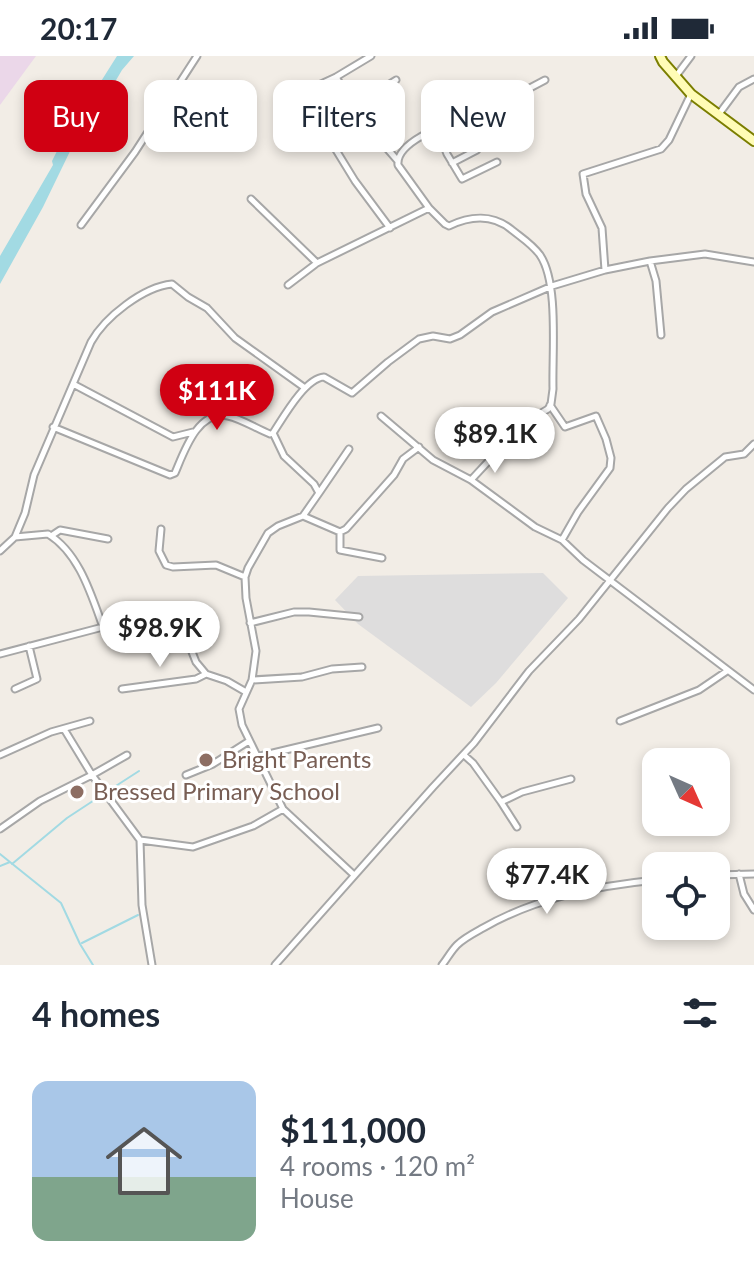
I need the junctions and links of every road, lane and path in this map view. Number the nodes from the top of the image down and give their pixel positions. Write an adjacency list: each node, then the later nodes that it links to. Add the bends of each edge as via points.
1 (197, 56): 23 (street)
2 (371, 56): 5 (street)
3 (660, 56): 6 (street)
4 (691, 56): 6 (street)
5 (336, 77): 8 (street); 24 (street, via 297,95)
6 (675, 77): 11 (street)
7 (754, 79): 12 (street, via 739,87)
8 (338, 80)
9 (545, 80): 10 (street)
10 (534, 85)
11 (691, 94): 12 (street); 28 (street, via 661,149 583,174 602,228)
12 (719, 114): 14 (street)
13 (421, 136): 18 (street)
14 (754, 141)
15 (390, 152): 18 (street)
16 (447, 152): 20 (street)
17 (473, 152): 20 (street)
18 (397, 160): 22 (street)
19 (497, 162): 20 (street, via 462,179)
20 (452, 163)
21 (251, 199): 27 (street)
22 (429, 208): 24 (street); 30 (street, via 449,226 476,217 507,225 542,258)
23 (81, 225)
24 (390, 228): 27 (street)
25 (650, 261): 26 (street, via 705,254); 28 (street); 31 (street)
26 (754, 262)
27 (317, 263): 29 (street)
28 (605, 270): 30 (street)
29 (288, 285)
30 (552, 286): 33 (street, via 492,312 450,339 419,339 352,393 318,376); 34 (street)
31 (661, 335)
32 (73, 384): 33 (street, via 107,320 169,284 207,308 235,338); 36 (street); 37 (street, via 173,437)
33 (305, 388): 38 (street)
34 (550, 405): 42 (street); 50 (street, via 563,426 596,416 611,458 610,468)
35 (381, 416): 40 (street)
36 (53, 427): 37 (street, via 170,475); 48 (street)
37 (194, 432): 38 (street, via 225,416)
38 (273, 433): 43 (street, via 284,456)
39 (754, 444): 54 (street, via 744,454 725,457 686,489)
40 (419, 447): 42 (street); 46 (street)
41 (349, 449): 43 (street)
42 (471, 480): 50 (street, via 535,527)
43 (319, 493): 44 (street)
44 (303, 516): 46 (street); 53 (street, via 268,533)
45 (161, 529): 53 (street, via 159,551 166,565 216,565)
46 (340, 532): 52 (street, via 340,550)
47 (51, 536): 48 (street); 49 (street, via 60,530); 57 (street, via 74,559)
48 (15, 537): 51 (street)
49 (108, 539)
50 (562, 540): 54 (street)
51 (0, 551)
52 (382, 558)
53 (245, 577): 56 (street)
54 (611, 581): 61 (street); 75 (street, via 529,671)
55 (359, 617): 56 (street, via 294,612)
56 (250, 623): 63 (street, via 256,651)
57 (103, 627): 58 (street); 62 (street, via 176,618)
58 (29, 646): 59 (street); 64 (street, via 37,679)
59 (0, 654)
60 (362, 667): 63 (street)
61 (727, 671): 66 (street); 69 (street, via 699,690)
62 (206, 674): 65 (street); 67 (street)
63 (252, 680): 67 (street)
64 (15, 689)
65 (122, 689)
66 (754, 690)
67 (246, 692): 72 (street, via 239,709)
68 (90, 721): 71 (street)
69 (620, 721)
70 (378, 728): 76 (street)
71 (64, 729): 73 (street); 77 (street)
72 (249, 741): 76 (street); 78 (street)
73 (0, 755)
74 (127, 755): 77 (street)
75 (464, 755): 80 (street); 88 (street)
76 (256, 757): 81 (street)
77 (92, 775): 83 (street); 84 (street)
78 (186, 775)
79 (571, 779): 80 (street)
80 (501, 802): 82 (street)
81 (283, 809): 84 (street, via 193,847); 88 (street)
82 (517, 827)
83 (0, 829)
84 (140, 840): 91 (street, via 142,905)
85 (730, 874): 86 (street)
86 (739, 874): 87 (street); 90 (street)
87 (754, 874)
88 (354, 875): 92 (street)
89 (642, 882): 93 (street, via 529,906 468,937)
90 (754, 910)
91 (152, 965)
92 (275, 965)
93 (442, 965)

